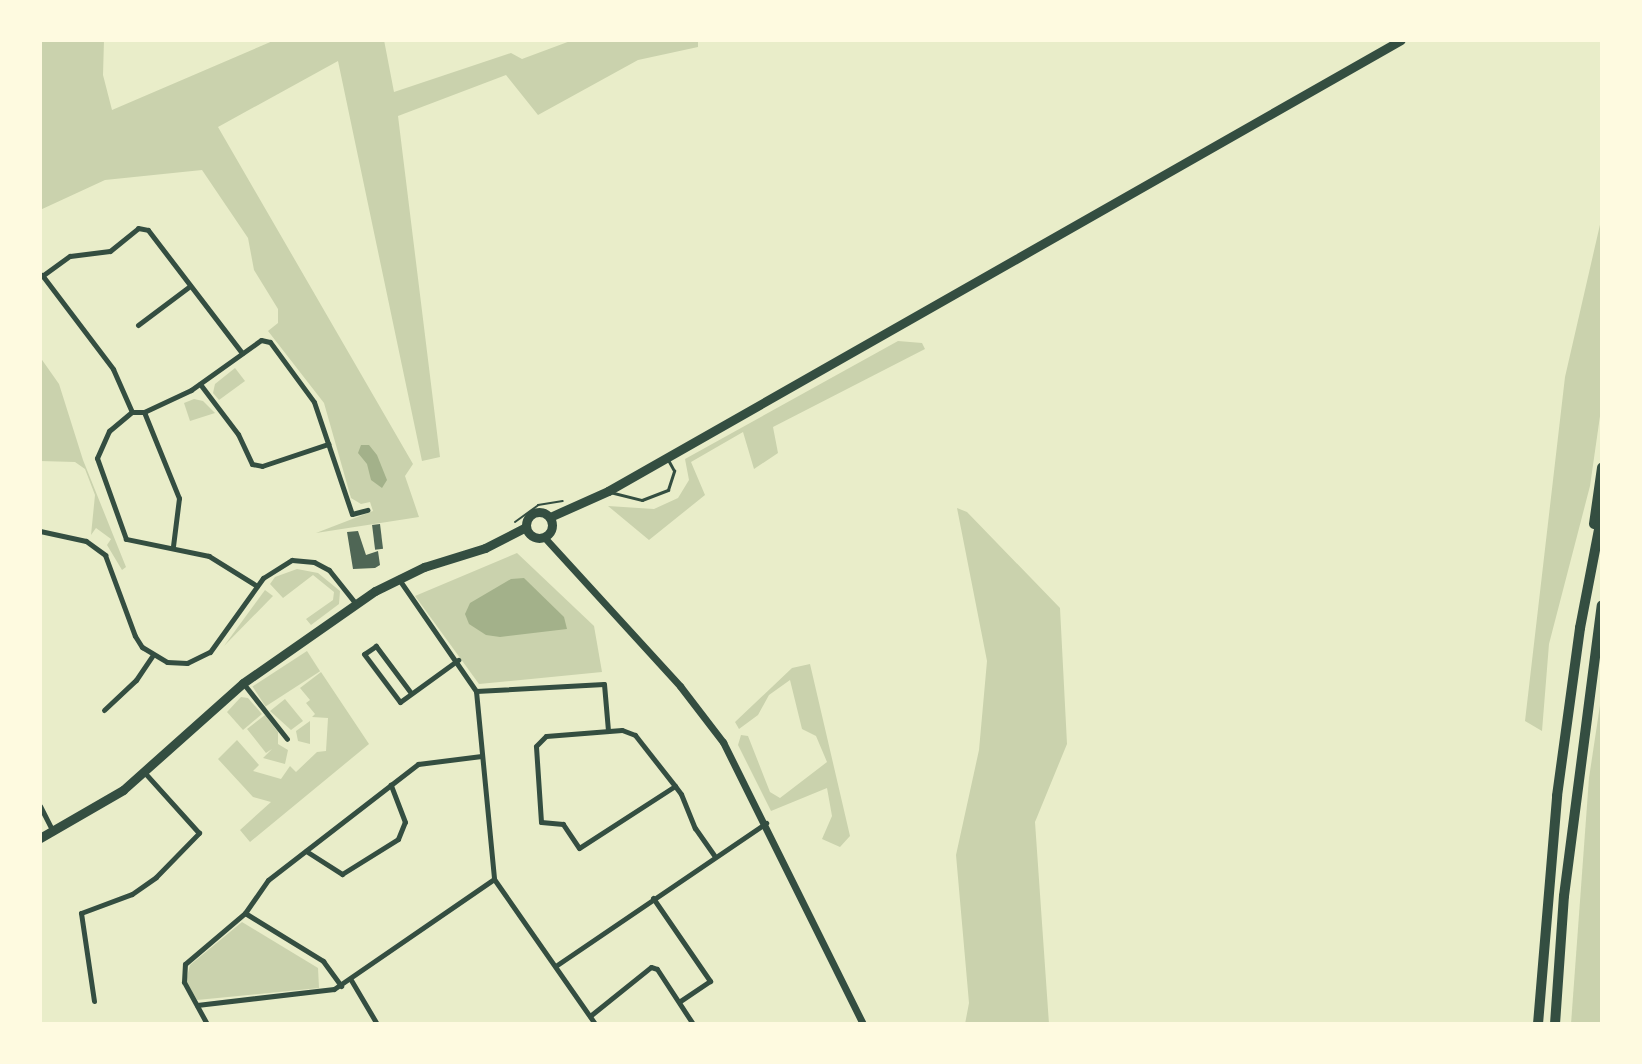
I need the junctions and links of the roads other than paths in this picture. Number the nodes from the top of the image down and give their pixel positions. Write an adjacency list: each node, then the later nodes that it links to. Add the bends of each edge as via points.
1 (1401, 40): 10 (main road)
2 (41, 275): 3 (street, via 70,256 110,251 138,228 148,230); 7 (street, via 113,369)
3 (190, 286): 4 (street); 5 (street)
4 (138, 326)
5 (242, 354): 6 (street); 9 (street, via 265,341 314,402)
6 (200, 384): 8 (street); 9 (street, via 238,434 252,464 262,466)
7 (132, 412): 8 (street); 19 (street, via 109,431 97,458 126,539)
8 (144, 412): 19 (street, via 179,498)
9 (328, 444): 13 (street, via 352,514)
10 (666, 457): 12 (main road); 12 (lane, via 674,471 668,490 642,500)
11 (1602, 468): 24 (highway)
12 (608, 491): 15 (main road)
13 (367, 510)
14 (1602, 514): 24 (highway)
15 (550, 517): 16 (main road, via 534,513); 18 (main road, via 552,528)
16 (526, 527): 18 (main road, via 532,536); 20 (main road, via 485,548)
17 (40, 531): 25 (street, via 86,541 105,555 135,636)
18 (544, 537): 38 (street, via 680,686 723,742)
19 (173, 546): 21 (street, via 209,556)
20 (398, 578): 22 (main road); 26 (street)
21 (257, 586): 22 (street, via 280,564 314,562 336,576); 25 (street, via 210,652 178,664)
22 (356, 604): 27 (main road)
23 (1601, 610): 59 (highway, via 1564,896)
24 (1580, 628): 58 (highway, via 1557,796)
25 (153, 655): 30 (street, via 136,680)
26 (458, 660): 28 (street); 29 (street)
27 (243, 683): 32 (street); 34 (main road)
28 (476, 691): 31 (street, via 604,684); 33 (street)
29 (411, 693): 29 (street, via 400,702 364,654 376,646)
30 (104, 710)
31 (608, 730): 36 (street, via 635,735); 36 (street, via 538,740 541,822 563,824 579,848 584,848)
32 (287, 739)
33 (481, 755): 35 (street, via 418,764); 43 (street)
34 (144, 772): 39 (main road, via 110,799); 49 (street, via 199,833 140,888 82,913)
35 (391, 785): 41 (street); 41 (street, via 405,822 398,839 342,874)
36 (675, 786): 42 (street, via 695,828)
37 (40, 806): 39 (street)
38 (766, 823): 42 (street); 57 (street)
39 (53, 832): 40 (main road)
40 (40, 838)
41 (306, 851): 45 (street, via 268,880)
42 (715, 855): 44 (street)
43 (494, 879): 46 (street); 47 (street)
44 (653, 898): 46 (street); 50 (street, via 710,981)
45 (245, 913): 48 (street, via 323,961); 51 (street, via 185,964 182,976)
46 (557, 965): 52 (street)
47 (351, 980): 48 (street); 54 (street)
48 (341, 986): 51 (street, via 324,992)
49 (94, 1001)
50 (679, 1002): 52 (street, via 651,967); 56 (street)
51 (197, 1005): 53 (street)
52 (590, 1016): 55 (street)
53 (207, 1024)
54 (377, 1024)
55 (595, 1024)
56 (693, 1024)
57 (863, 1024)
58 (1538, 1024)
59 (1555, 1024)

